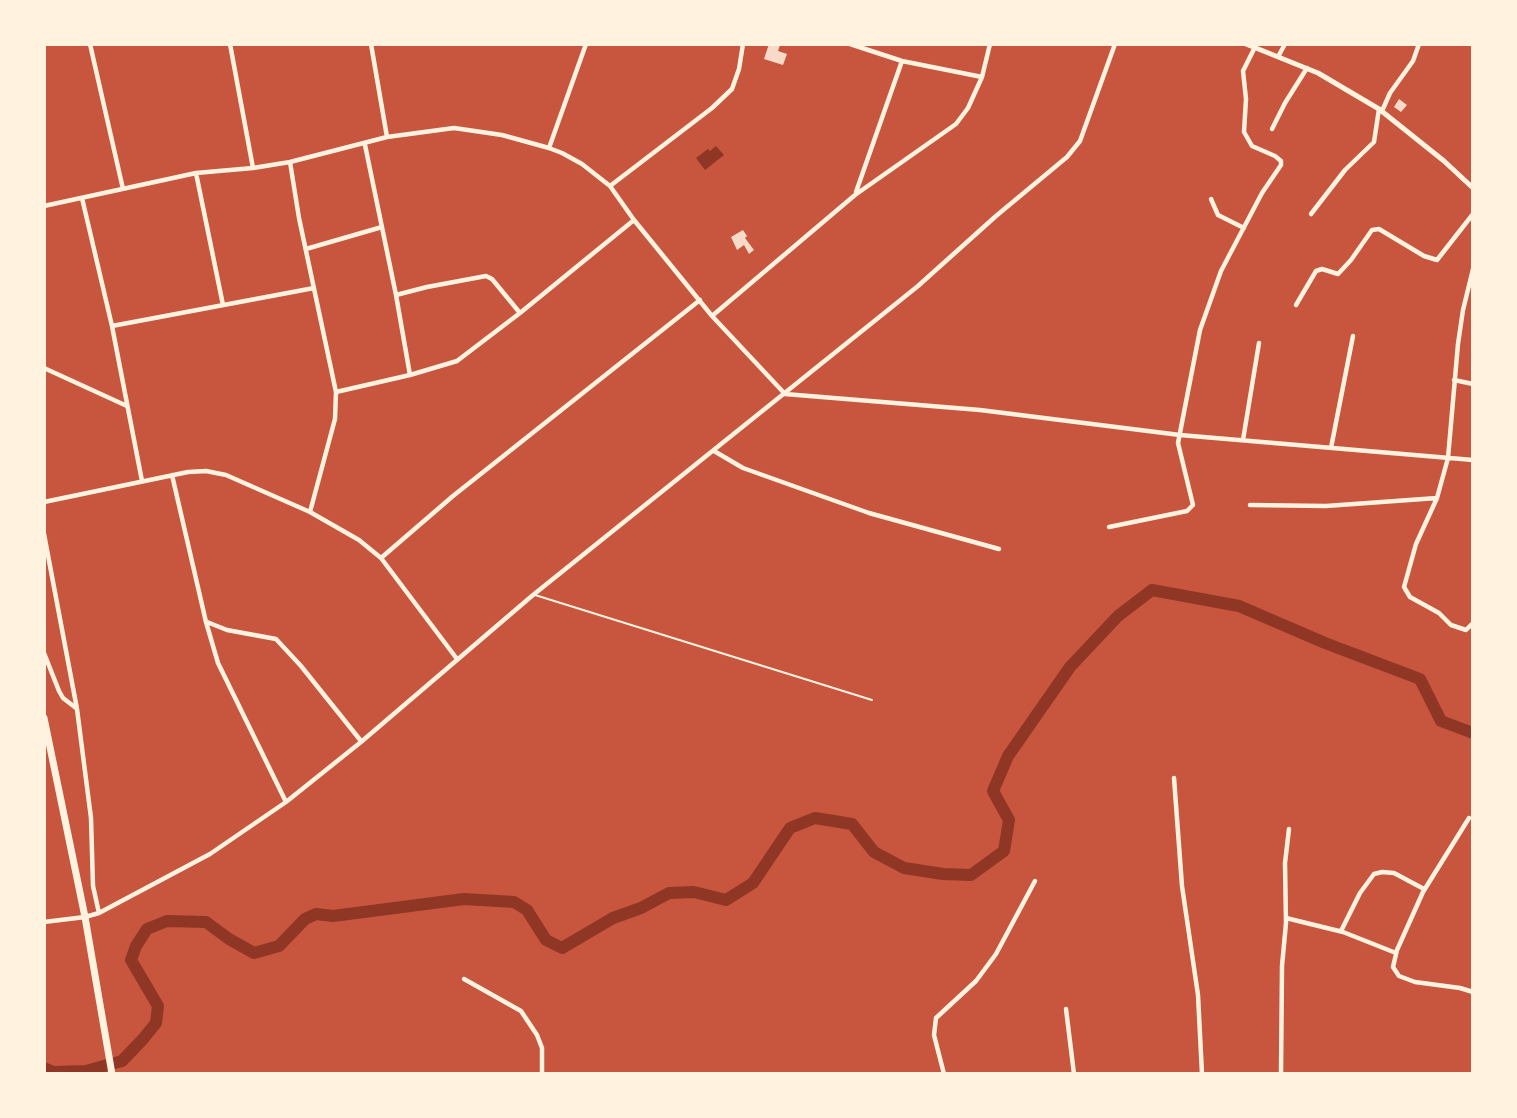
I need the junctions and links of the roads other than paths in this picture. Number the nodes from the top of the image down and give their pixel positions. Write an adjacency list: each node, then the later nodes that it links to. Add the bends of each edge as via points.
1 (90, 44): 27 (street)
2 (230, 44): 23 (street)
3 (370, 44): 19 (street)
4 (586, 44): 21 (street)
5 (743, 44): 25 (street, via 732,89)
6 (850, 44): 14 (street)
7 (990, 44): 16 (street)
8 (1115, 44): 54 (street, via 1080,141 1067,157)
9 (1246, 44): 12 (street)
10 (1285, 44): 13 (street)
11 (1419, 44): 17 (street)
12 (1255, 47): 13 (street); 36 (street, via 1243,71 1244,132 1252,146 1275,156 1281,165)
13 (1279, 55): 15 (street)
14 (902, 61): 16 (street); 28 (street)
15 (1307, 68): 17 (street); 18 (street)
16 (982, 77): 28 (street, via 956,124)
17 (1380, 110): 26 (street); 32 (street, via 1374,142)
18 (1272, 129)
19 (387, 137): 20 (street); 21 (street, via 461,129)
20 (365, 145): 22 (street); 35 (street)
21 (549, 148): 25 (street, via 582,164)
22 (290, 162): 23 (street); 37 (street)
23 (253, 168): 24 (street)
24 (196, 173): 27 (street); 42 (street)
25 (610, 186): 34 (street)
26 (1473, 188)
27 (123, 189): 29 (street)
28 (855, 195): 45 (street)
29 (82, 198): 31 (street); 46 (street)
30 (1211, 199): 36 (street, via 1219,215)
31 (44, 206)
32 (1311, 214)
33 (1473, 214): 43 (street, via 1437,260 1379,229 1372,230 1338,274 1316,271)
34 (634, 220): 41 (street); 44 (street)
35 (382, 228): 37 (street); 40 (street)
36 (1244, 228): 56 (street, via 1203,321)
37 (306, 249): 39 (street)
38 (1473, 269): 51 (street)
39 (314, 288): 42 (street); 53 (street)
40 (396, 295): 44 (street, via 486,276); 50 (street)
41 (700, 300): 45 (street); 71 (street)
42 (223, 305): 46 (street)
43 (1296, 305)
44 (520, 313): 50 (street, via 457,361)
45 (712, 316): 54 (street)
46 (112, 326): 55 (street)
47 (1353, 335): 58 (street)
48 (1259, 343): 57 (street)
49 (44, 368): 55 (street)
50 (410, 375): 53 (street)
51 (1454, 380): 52 (street); 60 (street)
52 (1473, 384)
53 (336, 392): 67 (street, via 335,419)
54 (785, 394): 56 (street, via 980,410); 59 (street)
55 (128, 406): 63 (street)
56 (1180, 435): 57 (street); 68 (street, via 1178,449 1191,508)
57 (1243, 440): 58 (street)
58 (1331, 448): 60 (street)
59 (714, 451): 70 (street, via 743,468 869,513); 73 (street)
60 (1448, 458): 61 (street); 64 (street)
61 (1473, 460)
62 (172, 475): 63 (street); 67 (street, via 206,471 226,475); 74 (street)
63 (142, 481): 65 (street)
64 (1437, 498): 66 (street, via 1326,506); 75 (street, via 1416,544 1404,591 1459,628)
65 (44, 502)
66 (1250, 505)
67 (310, 512): 71 (street)
68 (1110, 527)
69 (44, 534): 72 (street)
70 (999, 549)
71 (381, 558): 77 (street)
72 (46, 560): 79 (street)
73 (533, 595): 77 (street); 78 (lane)
74 (206, 622): 81 (street, via 283,645); 83 (street, via 228,688)
75 (1473, 623)
76 (44, 653): 79 (street, via 63,698)
77 (457, 659): 81 (street)
78 (872, 700)
79 (77, 709): 88 (street)
80 (44, 718): 89 (highway)
81 (361, 742): 83 (street)
82 (1174, 778): 101 (street)
83 (286, 802): 88 (street, via 210,853)
84 (1469, 818): 87 (street)
85 (1289, 829): 90 (street)
86 (1034, 881): 99 (street, via 996,954 976,981 936,1018 934,1035)
87 (1424, 889): 92 (street, via 1394,873 1374,874); 93 (street)
88 (99, 913): 89 (street)
89 (85, 917): 91 (street); 97 (highway)
90 (1286, 918): 92 (street); 102 (street)
91 (44, 922)
92 (1341, 931): 93 (street)
93 (1396, 953): 95 (street, via 1393,967 1406,980)
94 (464, 979): 98 (street, via 521,1011 542,1048)
95 (1473, 992)
96 (1066, 1009): 100 (street)
97 (112, 1074)
98 (542, 1074)
99 (944, 1074)
100 (1074, 1074)
101 (1202, 1074)
102 (1281, 1074)

